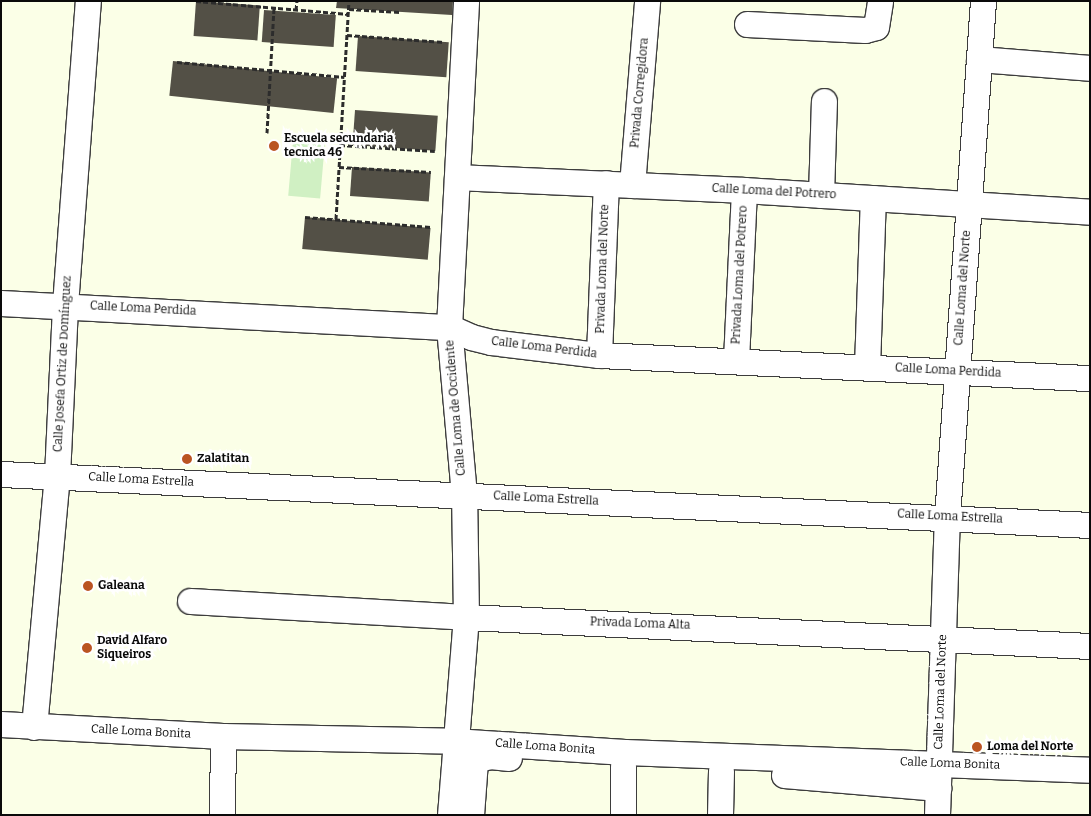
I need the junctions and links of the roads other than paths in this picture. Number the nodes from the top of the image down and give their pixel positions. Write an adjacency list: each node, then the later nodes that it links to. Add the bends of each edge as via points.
1 (88, 1): 19 (street, Calle Josefa Ortiz de Domínguez)
2 (466, 1): 10 (street, Calle Loma de Occidente)
3 (647, 1): 12 (street, Privada Corregidora)
4 (880, 1): 6 (street, via 876,26 865,30)
5 (983, 1): 7 (street, Calle Loma del Norte)
6 (747, 24)
7 (979, 59): 8 (street); 16 (street, Calle Loma del Norte)
8 (1090, 68)
9 (824, 101): 14 (street)
10 (457, 177): 11 (street, Calle Loma del Potrero); 20 (street, Calle Loma de Occidente)
11 (606, 183): 12 (street, Calle Loma del Potrero); 21 (street, Privada Loma del Norte)
12 (632, 185): 13 (street, Calle Loma del Potrero)
13 (744, 190): 14 (street, Calle Loma del Potrero); 22 (street, Privada Loma del Potrero)
14 (821, 195): 15 (street, Calle Loma del Potrero)
15 (873, 198): 16 (street, Calle Loma del Potrero); 23 (street)
16 (969, 203): 17 (street, Calle Loma del Potrero); 24 (street, Calle Loma del Norte)
17 (1090, 212)
18 (1, 303): 19 (street, Calle Loma Perdida)
19 (65, 305): 20 (street, Calle Loma Perdida); 27 (street, Calle Josefa Ortiz de Domínguez)
20 (449, 327): 21 (street, Calle Loma Perdida, via 491,342); 28 (street, Calle Loma de Occidente)
21 (600, 355): 22 (street, Calle Loma Perdida)
22 (736, 360): 23 (street, Calle Loma Perdida)
23 (868, 367): 24 (street, Calle Loma Perdida)
24 (957, 372): 25 (street, Calle Loma Perdida); 29 (street, Calle Loma del Norte)
25 (1090, 378)
26 (1, 474): 27 (street, Calle Loma Estrella)
27 (57, 476): 28 (street, Calle Loma Estrella); 36 (street, Calle Josefa Ortiz de Domínguez)
28 (464, 495): 29 (street, Calle Loma Estrella); 32 (street, Calle Loma de Occidente)
29 (947, 517): 30 (street, Calle Loma Estrella); 33 (street, Calle Loma del Norte)
30 (1090, 525)
31 (190, 601): 32 (street, Privada Loma Alta)
32 (466, 617): 33 (street, Privada Loma Alta); 38 (street, Calle Loma de Occidente)
33 (942, 637): 34 (street, Privada Loma Alta); 42 (street, Calle Loma del Norte)
34 (1090, 646)
35 (1, 724): 36 (street, Calle Loma Bonita)
36 (34, 726): 37 (street, Calle Loma Bonita)
37 (223, 736): 38 (street, Calle Loma Bonita); 43 (street)
38 (454, 741): 42 (street, Calle Loma Bonita); 44 (street, Calle Loma de Occidente)
39 (623, 766): 41 (street); 45 (street, via 479,757 475,760); 46 (street)
40 (1090, 770): 42 (street, Calle Loma Bonita)
41 (721, 771): 42 (street); 47 (street)
42 (938, 776): 48 (street, Calle Loma del Norte)
43 (222, 815)
44 (450, 815)
45 (471, 815)
46 (623, 815)
47 (720, 815)
48 (937, 815)

